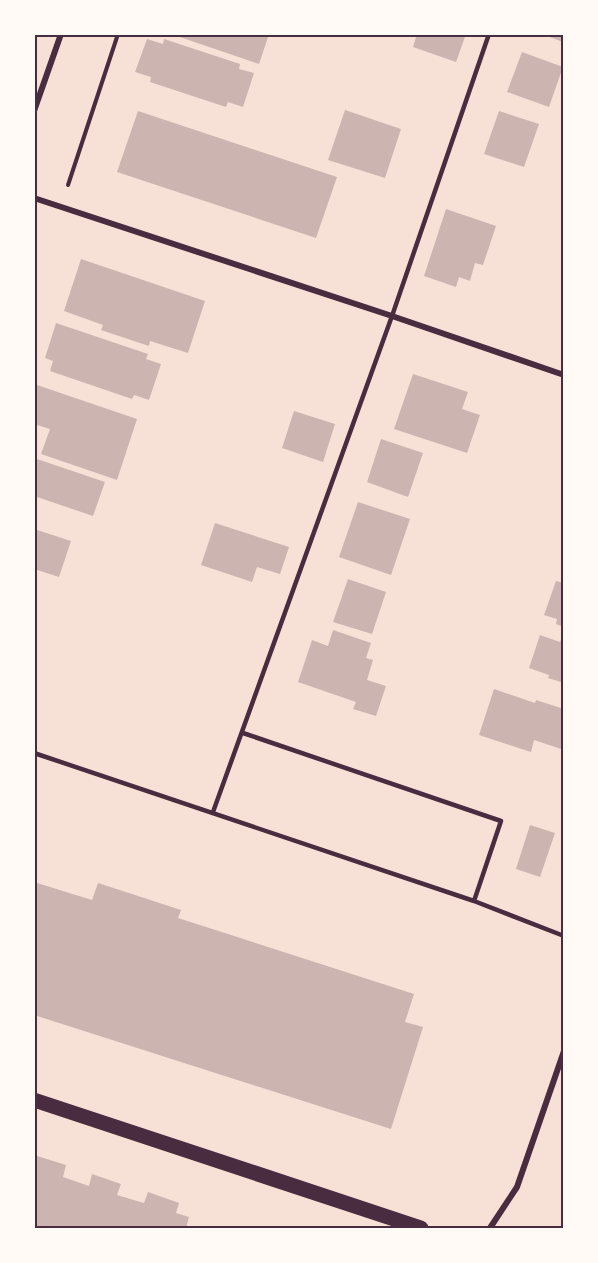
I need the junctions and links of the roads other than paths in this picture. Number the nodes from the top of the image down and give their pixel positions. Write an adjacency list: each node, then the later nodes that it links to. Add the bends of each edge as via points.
1 (61, 34): 3 (street)
2 (489, 34): 5 (lane)
3 (34, 111)
4 (34, 198): 5 (street)
5 (392, 316): 6 (street); 7 (lane)
6 (564, 375)
7 (243, 733): 9 (lane); 10 (lane, via 501,821)
8 (34, 753): 9 (lane)
9 (213, 812): 10 (lane)
10 (474, 901): 11 (lane)
11 (564, 936)
12 (564, 1051): 15 (street, via 517,1187)
13 (34, 1100): 14 (main road)
14 (421, 1228)
15 (490, 1228)

